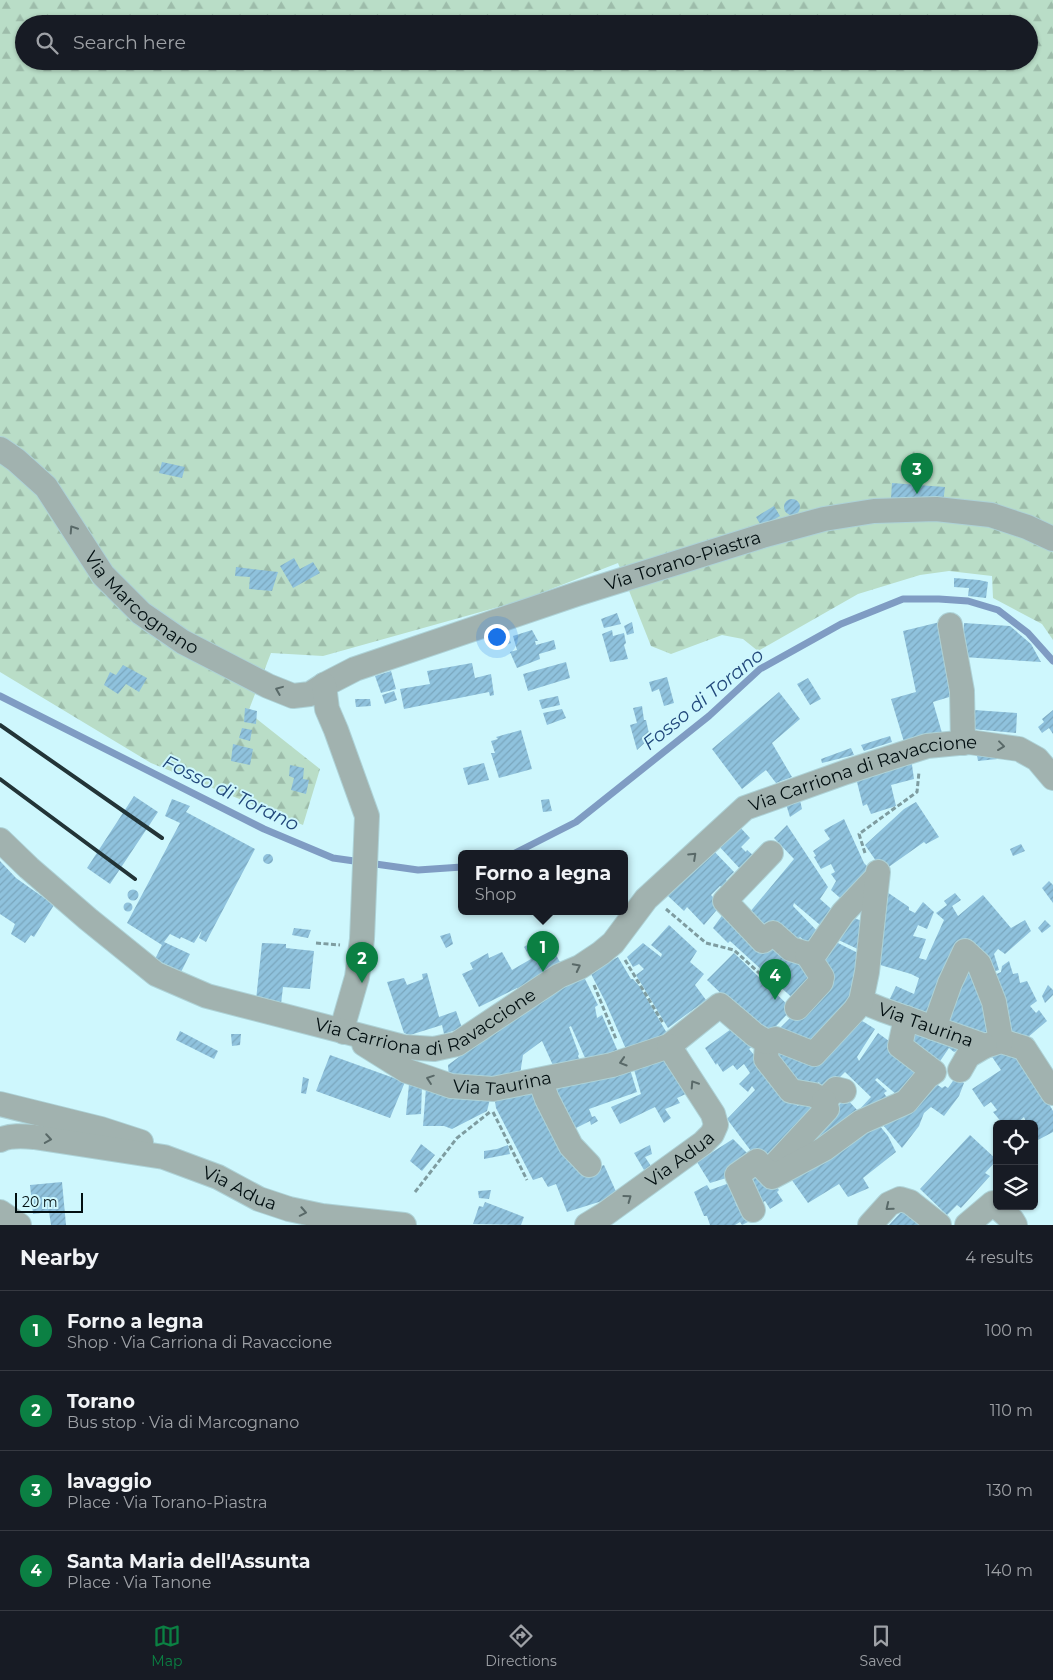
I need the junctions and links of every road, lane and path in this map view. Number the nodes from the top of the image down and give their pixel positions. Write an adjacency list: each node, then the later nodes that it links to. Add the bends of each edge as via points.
1 (0, 449): 4 (street, Via Marcognano, one-way to 1, via 310,694 293,696 183,642 141,613 103,575 46,487)
2 (1053, 539): 4 (street, Via Torano-Piastra, via 991,515 936,509 874,511 824,519 576,594 356,669)
3 (950, 625): 5 (street, via 962,691)
4 (324, 685): 19 (street, via 328,710 367,816 358,977)
5 (962, 743): 6 (street, Via Carriona di Ravaccione, via 927,746); 7 (street, Via Carriona di Ravaccione, one-way to 7, via 1020,749 1037,759)
6 (913, 751): 10 (path, via 919,774 917,792 859,834 863,850); 14 (street, Via Carriona di Ravaccione, one-way to 6, via 613,943 646,899 745,808)
7 (1053, 778)
8 (0, 840): 19 (street, Via Carriona di Ravaccione, via 80,913 156,974 207,996)
9 (771, 853): 12 (street, via 725,901 762,941 773,933 791,949)
10 (878, 875): 12 (street, via 843,913 816,952); 15 (street, Via Taurina)
11 (664, 908): 16 (path, via 706,944 734,950)
12 (807, 954): 16 (street, via 822,977)
13 (623, 956): 22 (path, via 669,1033)
14 (584, 969): 19 (street, Via Carriona di Ravaccione, one-way to 14, via 404,1047 434,1049 457,1044 559,976); 23 (path)
15 (861, 1001): 17 (street, Via Taurina); 20 (street, Via Taurina, via 814,1054 776,1039)
16 (797, 1008)
17 (906, 1018): 18 (street, Via Taurina); 31 (street, via 900,1046 934,1072 906,1102 861,1122 824,1149 772,1177)
18 (934, 1028): 21 (street, Via Taurina); 21 (street, via 965,951 979,964 994,1002)
19 (344, 1032): 25 (street, Via Taurina, one-way to 19, via 493,1089 451,1086 407,1070)
20 (766, 1042): 22 (street, Via Taurina, via 720,1005); 31 (street, via 766,1059 791,1091 834,1096 827,1109)
21 (993, 1043): 24 (street, via 968,1056); 26 (street, Via Taurina, via 1024,1048)
22 (669, 1046): 23 (street, Via Taurina); 38 (street, Via Adua, one-way to 22, via 712,1134 716,1125 713,1114)
23 (626, 1062): 25 (street, Via Taurina, one-way to 25)
24 (960, 1070)
25 (540, 1080): 30 (street, via 571,1146)
26 (1053, 1093)
27 (0, 1104): 29 (street, Via Adua, via 131,1138)
28 (0, 1140): 29 (street, Via Adua, one-way to 29, via 34,1137)
29 (164, 1157): 37 (street, Via Adua, one-way to 37, via 289,1209)
30 (589, 1165)
31 (768, 1172): 34 (street, via 757,1161 737,1175)
32 (527, 1180): 33 (path, via 492,1110 457,1138)
33 (415, 1192)
34 (753, 1210)
35 (0, 1212): 36 (street)
36 (19, 1225)
37 (404, 1225)
38 (587, 1225)
39 (870, 1225): 40 (street, one-way to 39, via 910,1202 900,1199 890,1204)
40 (939, 1225)
41 (967, 1225): 42 (street, via 993,1203)
42 (1015, 1225)

